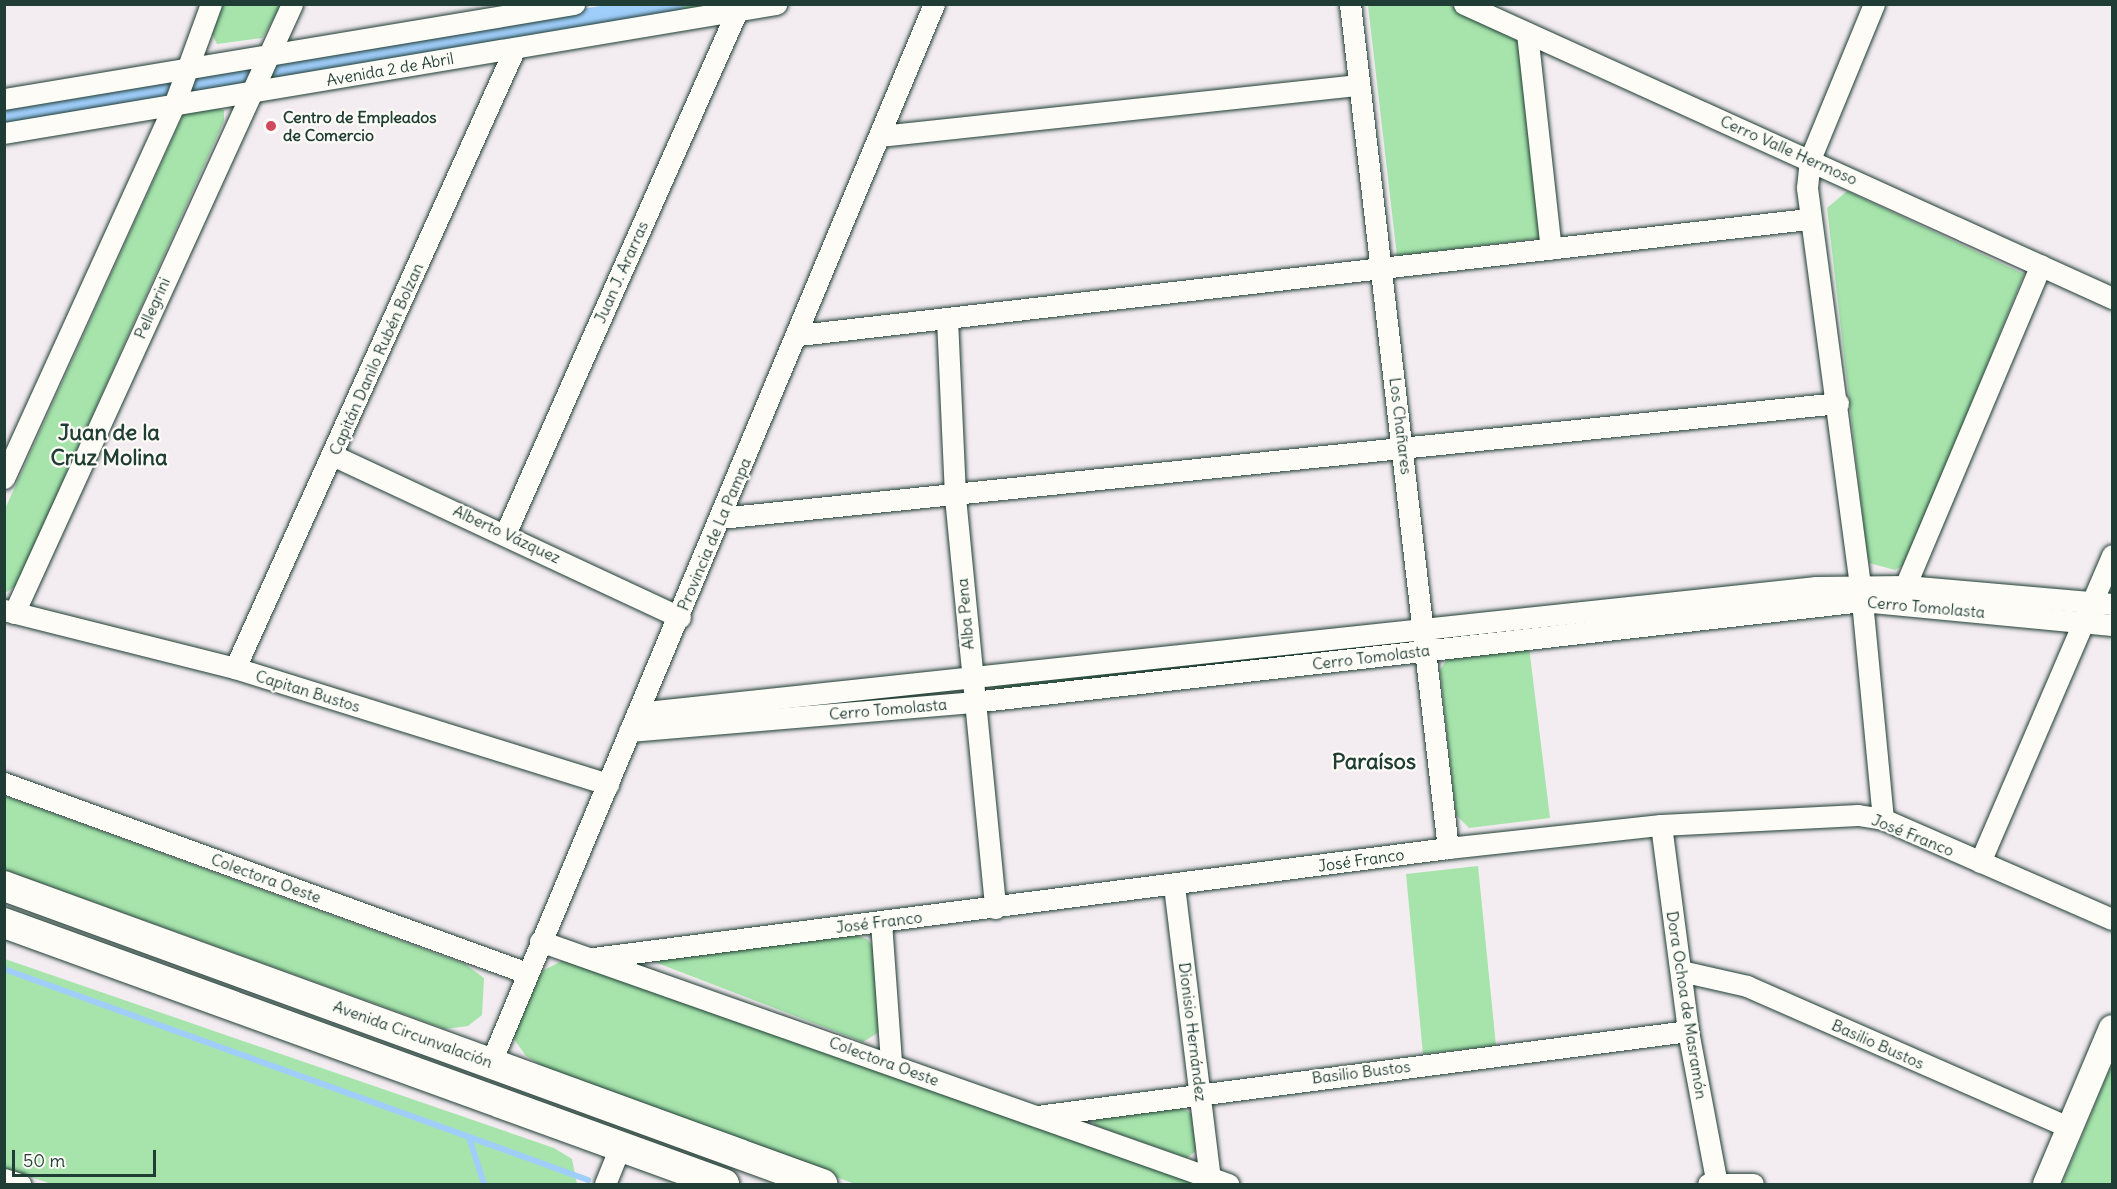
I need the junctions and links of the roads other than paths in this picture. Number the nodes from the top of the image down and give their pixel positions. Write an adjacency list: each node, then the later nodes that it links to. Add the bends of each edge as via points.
1 (211, 4): 14 (street)
2 (292, 4): 13 (street, Pellegrini)
3 (574, 4): 9 (street, Avenida 2 de Abril)
4 (776, 4): 10 (street, Avenida 2 de Abril)
5 (934, 4): 20 (street, Provincia de La Pampa)
6 (1350, 4): 15 (street, Los Chañares)
7 (1464, 4): 11 (street, Cerro Valle Hermoso)
8 (1874, 4): 21 (street)
9 (531, 8): 13 (street, Avenida 2 de Abril)
10 (737, 11): 12 (street, Avenida 2 de Abril); 35 (street, Juan J. Ararras)
11 (1527, 33): 21 (street, Cerro Valle Hermoso); 23 (street)
12 (515, 48): 16 (street, Avenida 2 de Abril); 31 (street, Capitán Danilo Rubén Bolzan)
13 (268, 56): 14 (street, Avenida 2 de Abril); 16 (street, Pellegrini)
14 (187, 70): 17 (street, Avenida 2 de Abril); 18 (street)
15 (1357, 85): 20 (street); 25 (street, Los Chañares)
16 (249, 93): 18 (street, Avenida 2 de Abril); 40 (street, Pellegrini)
17 (4, 99)
18 (174, 105): 19 (street, Avenida 2 de Abril); 32 (street)
19 (4, 133)
20 (880, 136): 28 (street, Provincia de La Pampa)
21 (1810, 159): 22 (street); 24 (street, Cerro Valle Hermoso)
22 (1808, 219): 23 (street); 29 (street)
23 (1551, 249): 25 (street)
24 (2041, 265): 26 (street, Cerro Valle Hermoso); 38 (street)
25 (1380, 270): 27 (street); 30 (street, Los Chañares)
26 (2112, 298)
27 (947, 319): 28 (street); 33 (street, Alba Pena)
28 (799, 335): 34 (street, Provincia de La Pampa)
29 (1838, 403): 30 (street); 37 (street)
30 (1405, 445): 33 (street); 43 (street, Los Chañares)
31 (332, 455): 35 (street, Alberto Vázquez); 44 (street, Capitán Danilo Rubén Bolzan)
32 (4, 478)
33 (955, 497): 34 (street); 45 (street, Alba Pena)
34 (720, 518): 41 (street, Provincia de La Pampa)
35 (506, 532): 41 (street, Alberto Vázquez)
36 (2112, 555): 39 (street)
37 (1861, 593): 38 (street, Cerro Tomolasta); 43 (street, Cerro Tomolasta); 49 (street)
38 (1902, 595): 39 (street, Cerro Tomolasta)
39 (2097, 610): 42 (street, Cerro Tomolasta); 52 (street)
40 (9, 611): 44 (street, Capitan Bustos)
41 (680, 617): 46 (street, Provincia de La Pampa)
42 (2112, 625)
43 (1425, 640): 45 (street, Cerro Tomolasta); 51 (street, Los Chañares)
44 (235, 668): 48 (street, Capitan Bustos)
45 (972, 692): 46 (street, Cerro Tomolasta); 55 (street, Alba Pena)
46 (633, 722): 48 (street, Provincia de La Pampa)
47 (4, 783): 62 (street, Colectora Oeste)
48 (608, 784): 59 (street, Provincia de La Pampa)
49 (1883, 819): 50 (street, José Franco, via 1858,815); 52 (street, José Franco)
50 (1661, 825): 51 (street, José Franco); 61 (street, Dora Ochoa de Masramón)
51 (1448, 848): 54 (street, José Franco)
52 (1980, 862): 56 (street, José Franco)
53 (4, 886): 65 (highway, Avenida Circunvalación)
54 (1174, 886): 55 (street, José Franco); 67 (street, Dionisio Hernández)
55 (994, 908): 57 (street, José Franco)
56 (2112, 919)
57 (881, 922): 60 (street, José Franco); 66 (street)
58 (4, 923): 70 (highway)
59 (540, 940): 60 (street, Colectora Oeste); 62 (street, Provincia de La Pampa)
60 (593, 958): 66 (street, Colectora Oeste)
61 (1681, 971): 64 (street, Dora Ochoa de Masramón); 69 (street, Basilio Bustos, via 1747,986)
62 (527, 973): 65 (street, Provincia de La Pampa)
63 (2112, 1028): 69 (main road)
64 (1688, 1030): 67 (street, Basilio Bustos); 73 (street, Dora Ochoa de Masramón)
65 (491, 1062): 77 (highway, Avenida Circunvalación)
66 (891, 1063): 68 (street, Colectora Oeste)
67 (1202, 1093): 68 (street, Basilio Bustos); 72 (street, Dionisio Hernández)
68 (1034, 1117): 72 (street, Colectora Oeste)
69 (2071, 1128): 79 (main road)
70 (620, 1148): 75 (street); 76 (highway)
71 (4, 1179): 74 (street)
72 (1219, 1181)
73 (1714, 1184): 78 (street)
74 (20, 1185)
75 (605, 1185)
76 (724, 1185)
77 (822, 1185)
78 (1753, 1185)
79 (2046, 1185)

